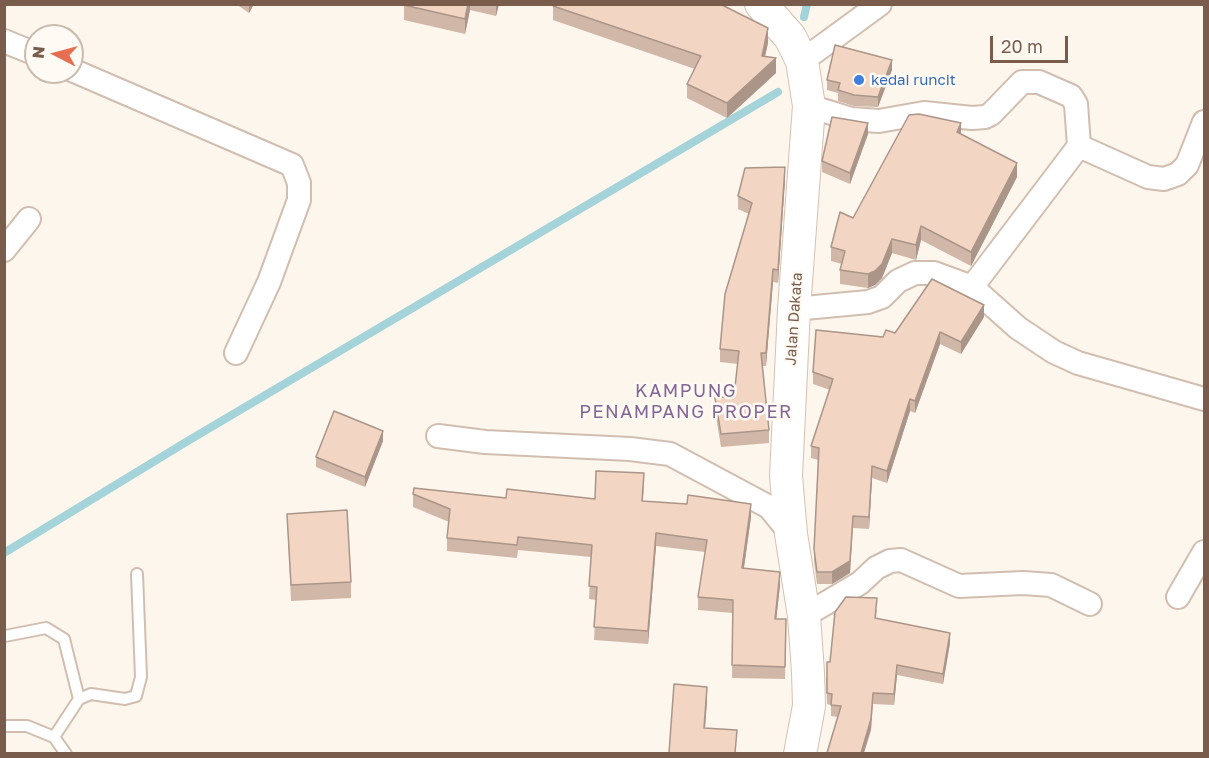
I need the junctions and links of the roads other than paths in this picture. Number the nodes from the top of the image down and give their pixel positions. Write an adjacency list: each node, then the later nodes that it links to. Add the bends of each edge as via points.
1 (761, 4): 5 (street, Jalan Dakata, via 790,37)
2 (880, 4): 5 (street)
3 (4, 41): 4 (street)
4 (24, 49)
5 (802, 61): 7 (street, Jalan Dakata)
6 (84, 75): 14 (street, via 292,165 299,183 299,200 269,282)
7 (809, 106): 9 (street, via 851,119 879,121 924,113 985,117 1022,82 1039,82 1071,96 1076,104); 13 (street, Jalan Dakata)
8 (1204, 122): 9 (street, via 1187,165 1178,174 1164,179 1148,177)
9 (1078, 146): 12 (street)
10 (29, 219): 11 (street)
11 (4, 250)
12 (972, 287): 13 (street, via 934,273 915,273 898,281 882,297 868,302); 15 (street, via 1018,328 1054,352 1100,371)
13 (794, 309): 17 (street, Jalan Dakata, via 786,476)
14 (236, 353)
15 (1204, 399)
16 (438, 436): 17 (street, via 670,454 769,507)
17 (791, 534): 22 (street, Jalan Dakata)
18 (1204, 552): 20 (street)
19 (137, 574): 24 (lane, via 141,677 136,696 125,699 91,694)
20 (1178, 597)
21 (1090, 604): 22 (street, via 1051,585 959,586 901,560 876,568 860,583)
22 (804, 616): 28 (street, Jalan Dakata, via 809,706)
23 (5, 636): 24 (lane, via 46,628 64,639)
24 (79, 699): 26 (lane)
25 (4, 726): 26 (lane, via 27,726)
26 (54, 737): 27 (lane)
27 (66, 753)
28 (800, 753)

